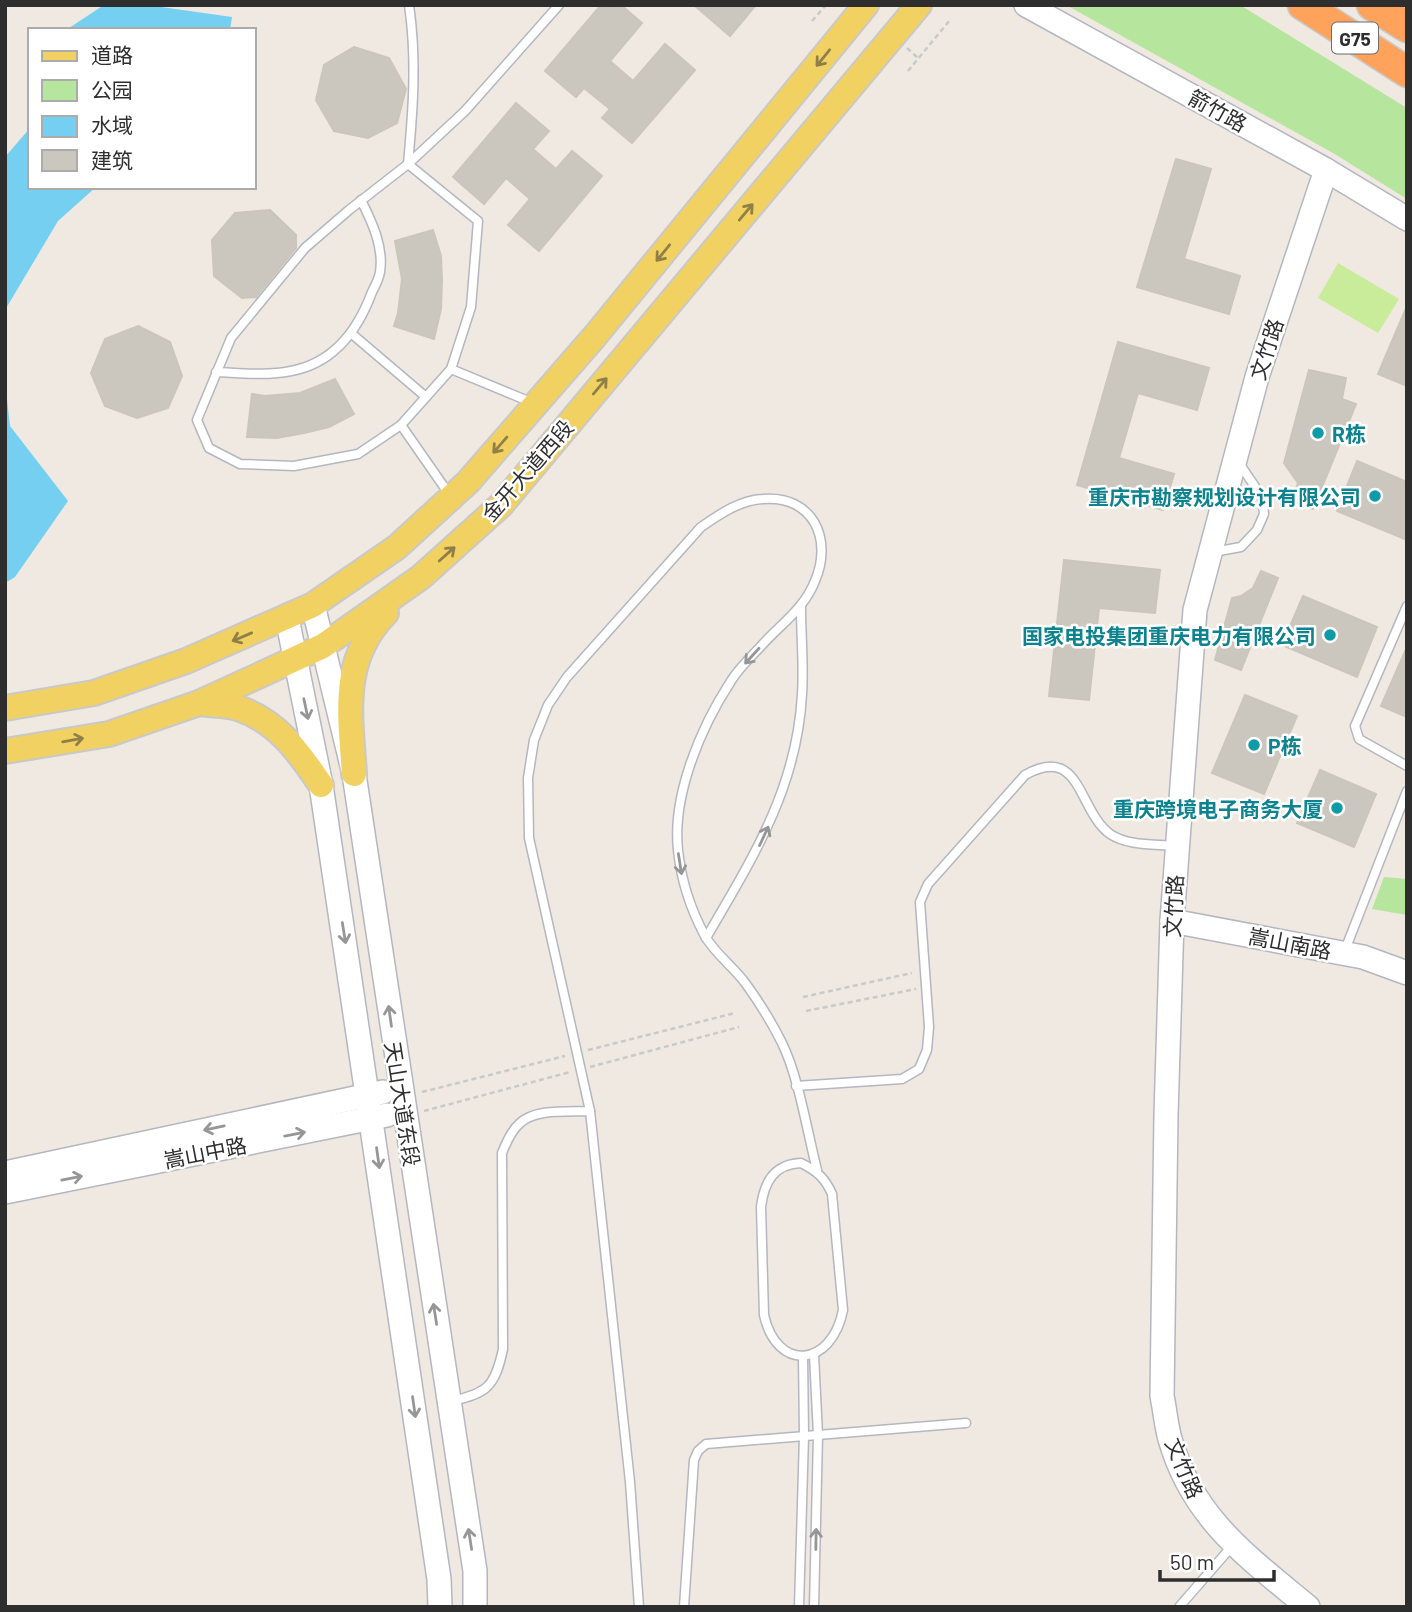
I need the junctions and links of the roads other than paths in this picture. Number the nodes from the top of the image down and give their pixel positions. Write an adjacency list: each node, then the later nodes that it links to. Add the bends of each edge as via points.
1 (409, 5): 12 (lane, via 415,92)
2 (559, 5): 12 (lane, via 465,111)
3 (866, 5): 20 (main road, 金开大道西段, one-way to 20)
4 (919, 5): 25 (main road, 金开大道西段, one-way to 4, via 500,505)
5 (1026, 5): 13 (main road, 箭竹路)
6 (1289, 5): 10 (highway)
7 (1303, 5): 10 (highway, G75)
8 (1372, 5): 9 (highway, G75)
9 (1407, 27)
10 (1363, 42): 11 (highway, G75)
11 (1407, 72)
12 (408, 164): 14 (lane); 17 (lane, via 478,221 471,306)
13 (1326, 170): 15 (main road, 箭竹路); 22 (main road, 文竹路)
14 (361, 200): 16 (lane, via 377,234 380,272); 18 (lane, via 305,248 231,338)
15 (1407, 219)
16 (352, 334): 18 (lane, via 323,358 294,371); 19 (lane)
17 (451, 369): 19 (lane); 20 (lane)
18 (216, 372): 21 (lane, via 197,420 209,448 240,464 294,466 358,454)
19 (426, 397): 21 (lane)
20 (536, 404): 23 (main road, 金开大道西段, one-way to 23)
21 (401, 425): 23 (lane)
22 (1235, 458): 24 (main road, 文竹路); 24 (lane, via 1258,488 1264,513 1257,530 1241,547)
23 (451, 497): 26 (main road, 金开大道西段, via 397,547)
24 (1210, 552): 39 (main road, 文竹路, via 1195,610)
25 (421, 577): 30 (main road, 金开大道西段); 36 (main road, via 366,637 355,660 350,688)
26 (313, 605): 29 (main road, 金开大道西段); 30 (main road, 天山大道东段)
27 (1407, 606): 35 (lane, via 1355,726 1359,739)
28 (801, 608): 41 (lane, one-way to 28, via 761,843 789,773 802,695); 41 (lane, one-way to 41, via 732,679 706,723 692,760 680,806 677,848 682,878); 47 (lane, via 821,563 816,522 783,499 760,499 726,509 701,527 567,677 548,705 534,740 527,778 529,838)
29 (287, 618): 31 (main road, 天山大道东段); 33 (main road, 金开大道西段, one-way to 33, via 94,693)
30 (323, 646): 31 (main road, 金开大道西段); 36 (main road, 天山大道东段)
31 (295, 660): 32 (main road, 金开大道西段); 37 (main road, 天山大道东段, one-way to 37)
32 (199, 703): 34 (main road, 金开大道西段, one-way to 32, via 109,733); 37 (main road, via 236,707 271,725 299,752)
33 (5, 708)
34 (5, 751)
35 (1407, 766)
36 (354, 774): 46 (main road, 天山大道东段, one-way to 36)
37 (321, 785): 45 (main road, 天山大道东段, one-way to 45)
38 (1407, 791): 42 (lane)
39 (1177, 846): 40 (main road, 文竹路); 44 (lane, via 1127,842 1110,833 1094,817 1074,778 1056,767 1025,775 928,884 920,902 929,1027 919,1069 902,1079)
40 (1172, 921): 42 (main road, 嵩山南路); 58 (main road, 文竹路, via 1162,1396 1184,1477 1202,1508)
41 (706, 937): 44 (lane, via 746,984 783,1044)
42 (1343, 953): 43 (main road, 嵩山南路)
43 (1407, 973)
44 (796, 1086): 49 (lane)
45 (369, 1094): 46 (main road, 嵩山中路); 48 (main road, 天山大道东段); 50 (main road, 嵩山中路, one-way to 50)
46 (408, 1102): 48 (main road, 嵩山中路); 54 (main road, 天山大道东段, one-way to 46)
47 (590, 1111): 54 (lane, via 538,1114 520,1122 509,1138 502,1153 503,1349 499,1369 490,1385 475,1396); 61 (lane)
48 (372, 1118): 51 (main road, 嵩山中路, one-way to 48); 59 (main road, 天山大道东段, one-way to 59)
49 (817, 1170): 52 (lane, via 832,1194 843,1310 833,1337); 53 (lane, via 801,1163 777,1170 763,1193 761,1207 767,1327 782,1348)
50 (5, 1173)
51 (5, 1192)
52 (814, 1355): 53 (lane); 56 (lane)
53 (803, 1356): 57 (lane)
54 (449, 1402): 60 (main road, 天山大道东段, one-way to 54, via 475,1571)
55 (966, 1423): 56 (lane)
56 (818, 1435): 57 (lane); 64 (lane, one-way to 56)
57 (804, 1436): 62 (lane, via 719,1442 698,1451); 63 (lane)
58 (1233, 1545): 65 (lane); 66 (main road, 文竹路)
59 (440, 1607)
60 (475, 1607)
61 (639, 1607)
62 (684, 1607)
63 (799, 1607)
64 (814, 1607)
65 (1179, 1607)
66 (1308, 1607)

